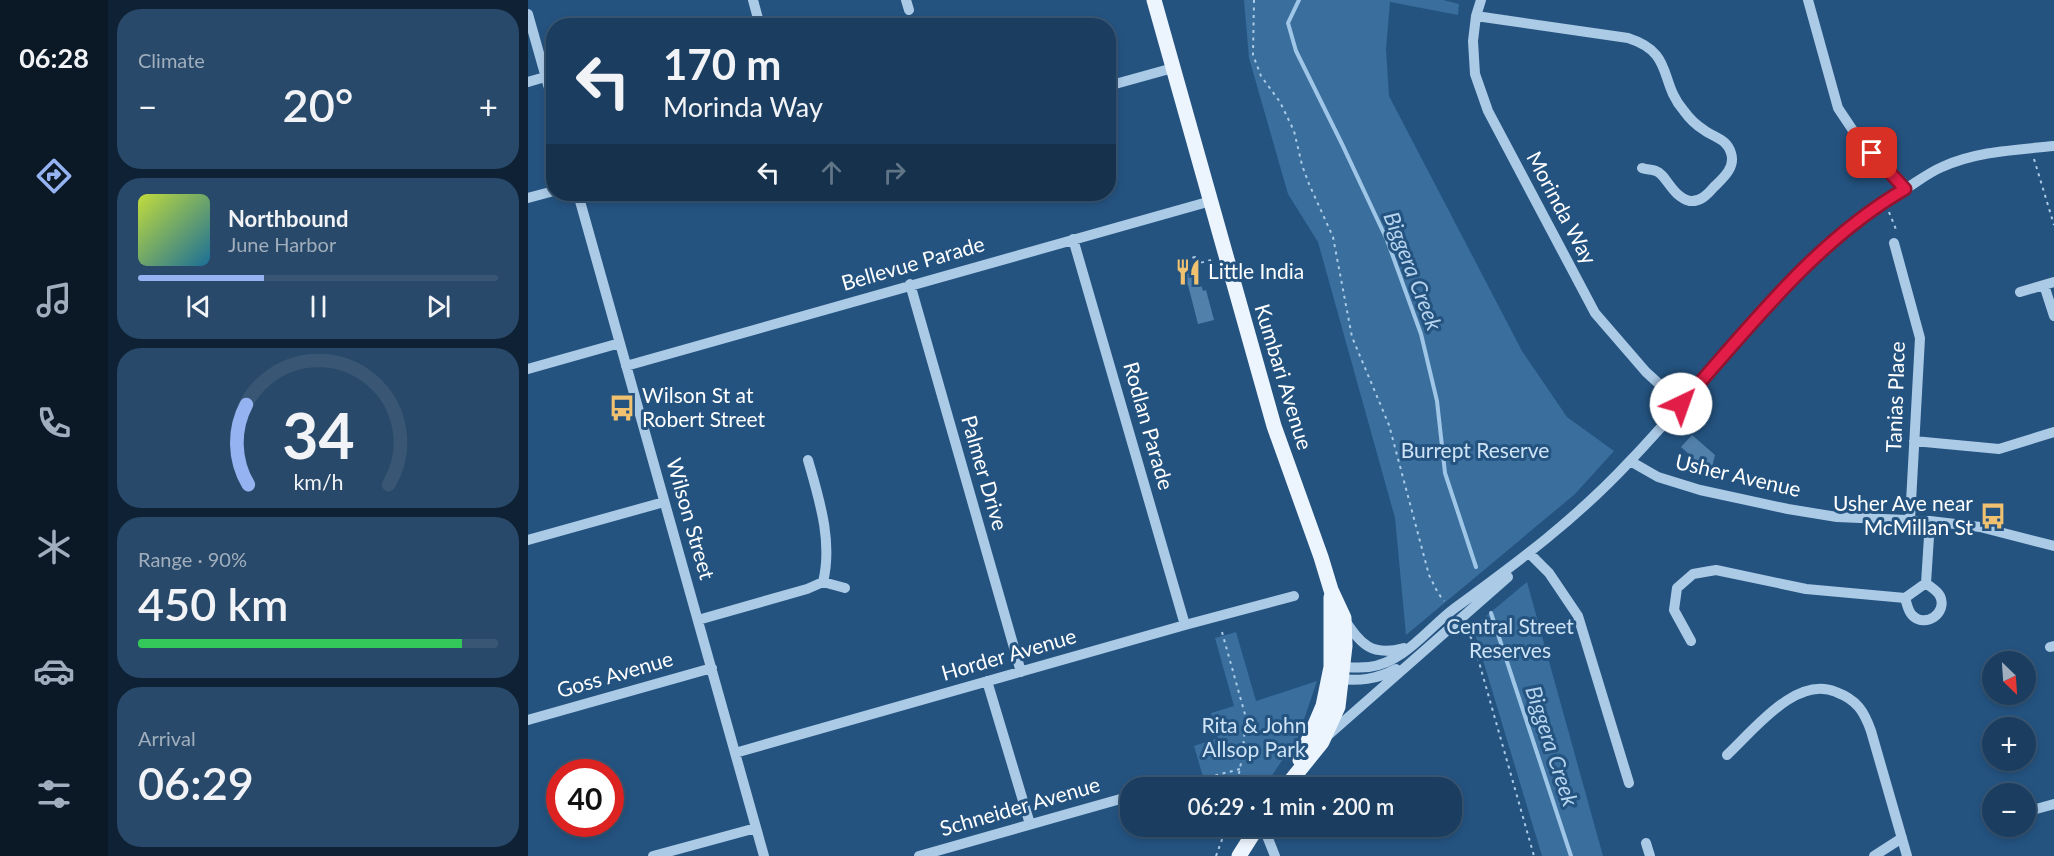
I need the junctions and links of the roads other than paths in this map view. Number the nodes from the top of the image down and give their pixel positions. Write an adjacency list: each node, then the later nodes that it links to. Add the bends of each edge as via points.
1 (753, 0): 7 (street)
2 (1154, 0): 8 (main road, Kumbari Avenue)
3 (1482, 0): 6 (street, Morinda Way)
4 (1808, 0): 15 (street, via 1838,108 1860,141)
5 (528, 14): 9 (street)
6 (1476, 16): 14 (street, via 1628,38 1650,48 1661,59 1683,111 1724,141 1731,164 1708,193 1695,201 1671,189 1658,172); 29 (street, Morinda Way, via 1475,74 1488,111 1595,313 1646,372)
7 (758, 18)
8 (1173, 68): 12 (street); 19 (main road, Kumbari Avenue)
9 (545, 77): 10 (street); 11 (street)
10 (546, 80)
11 (528, 81)
12 (1116, 84)
13 (2054, 146): 15 (street, via 1969,157 1940,168)
14 (1642, 168)
15 (1905, 189): 29 (street, via 1830,244)
16 (546, 193): 17 (street)
17 (528, 198)
18 (580, 201): 26 (street, Wilson Street)
19 (1211, 201): 20 (street, Bellevue Parade); 43 (main road, Kumbari Avenue, via 1274,426)
20 (1073, 239): 23 (street, Bellevue Parade); 48 (street, Rodlan Parade)
21 (1894, 243): 31 (street, Tanias Place, via 1920,338)
22 (2049, 283): 24 (street); 25 (street)
23 (910, 284): 27 (street, Bellevue Parade); 52 (street, Palmer Drive)
24 (2020, 292)
25 (2054, 316)
26 (620, 343): 27 (street, Wilson Street); 28 (street)
27 (626, 366): 34 (street, Wilson Street)
28 (528, 369)
29 (1681, 404): 33 (street)
30 (2054, 432): 31 (street, via 1999,448)
31 (1914, 441): 35 (street, Tanias Place)
32 (808, 460): 40 (street, via 824,519)
33 (1630, 461): 35 (street, Usher Avenue, via 1658,477 1700,490 1788,509 1837,517); 39 (street)
34 (664, 502): 37 (street); 47 (street, Wilson Street)
35 (1910, 520): 36 (street, Usher Avenue)
36 (1930, 521): 38 (street, Usher Avenue, via 1980,527); 41 (street)
37 (528, 540)
38 (2054, 546)
39 (1530, 554): 50 (street, via 1452,610); 50 (street, via 1460,621); 61 (street, via 1549,573 1578,615)
40 (823, 582): 42 (street); 47 (street, via 807,590)
41 (1926, 583): 45 (street); 45 (street, via 1941,600 1934,617 1915,618)
42 (844, 588)
43 (1331, 590): 46 (main road, Kumbari Avenue); 53 (main road, Kumbari Avenue)
44 (1294, 596): 48 (street, Horder Avenue)
45 (1905, 598): 49 (street, via 1806,589 1716,570 1693,574 1677,588 1674,610)
46 (1344, 618): 50 (street, via 1358,639 1371,648 1388,652); 53 (main road, Kumbari Avenue, via 1345,646)
47 (698, 620): 51 (street, Wilson Street)
48 (1185, 625): 52 (street, Horder Avenue)
49 (1691, 641)
50 (1421, 645): 53 (street, via 1386,663); 56 (street)
51 (711, 669): 55 (street, Goss Avenue); 57 (street, Wilson Street)
52 (1021, 672): 54 (street, Horder Avenue)
53 (1336, 673): 56 (main road, via 1338,707); 59 (main road)
54 (987, 681): 57 (street, Horder Avenue); 65 (street)
55 (528, 720)
56 (1322, 742): 60 (main road)
57 (735, 753): 66 (street, Wilson Street)
58 (1727, 755): 69 (street, via 1790,697 1810,688 1828,688 1847,696 1864,712)
59 (1291, 777)
60 (1293, 777)
61 (1629, 783)
62 (1120, 799): 65 (street, Schneider Avenue)
63 (2054, 804): 64 (street)
64 (2036, 809)
65 (1030, 824): 73 (street, Schneider Avenue)
66 (756, 828): 71 (street); 72 (street, Wilson Street)
67 (1253, 837): 74 (main road)
68 (1266, 837): 75 (street)
69 (1902, 838): 77 (street); 78 (street)
70 (1646, 843): 76 (street)
71 (653, 856)
72 (764, 856)
73 (919, 856)
74 (1239, 856)
75 (1275, 856)
76 (1650, 856)
77 (1874, 856)
78 (1907, 856)

